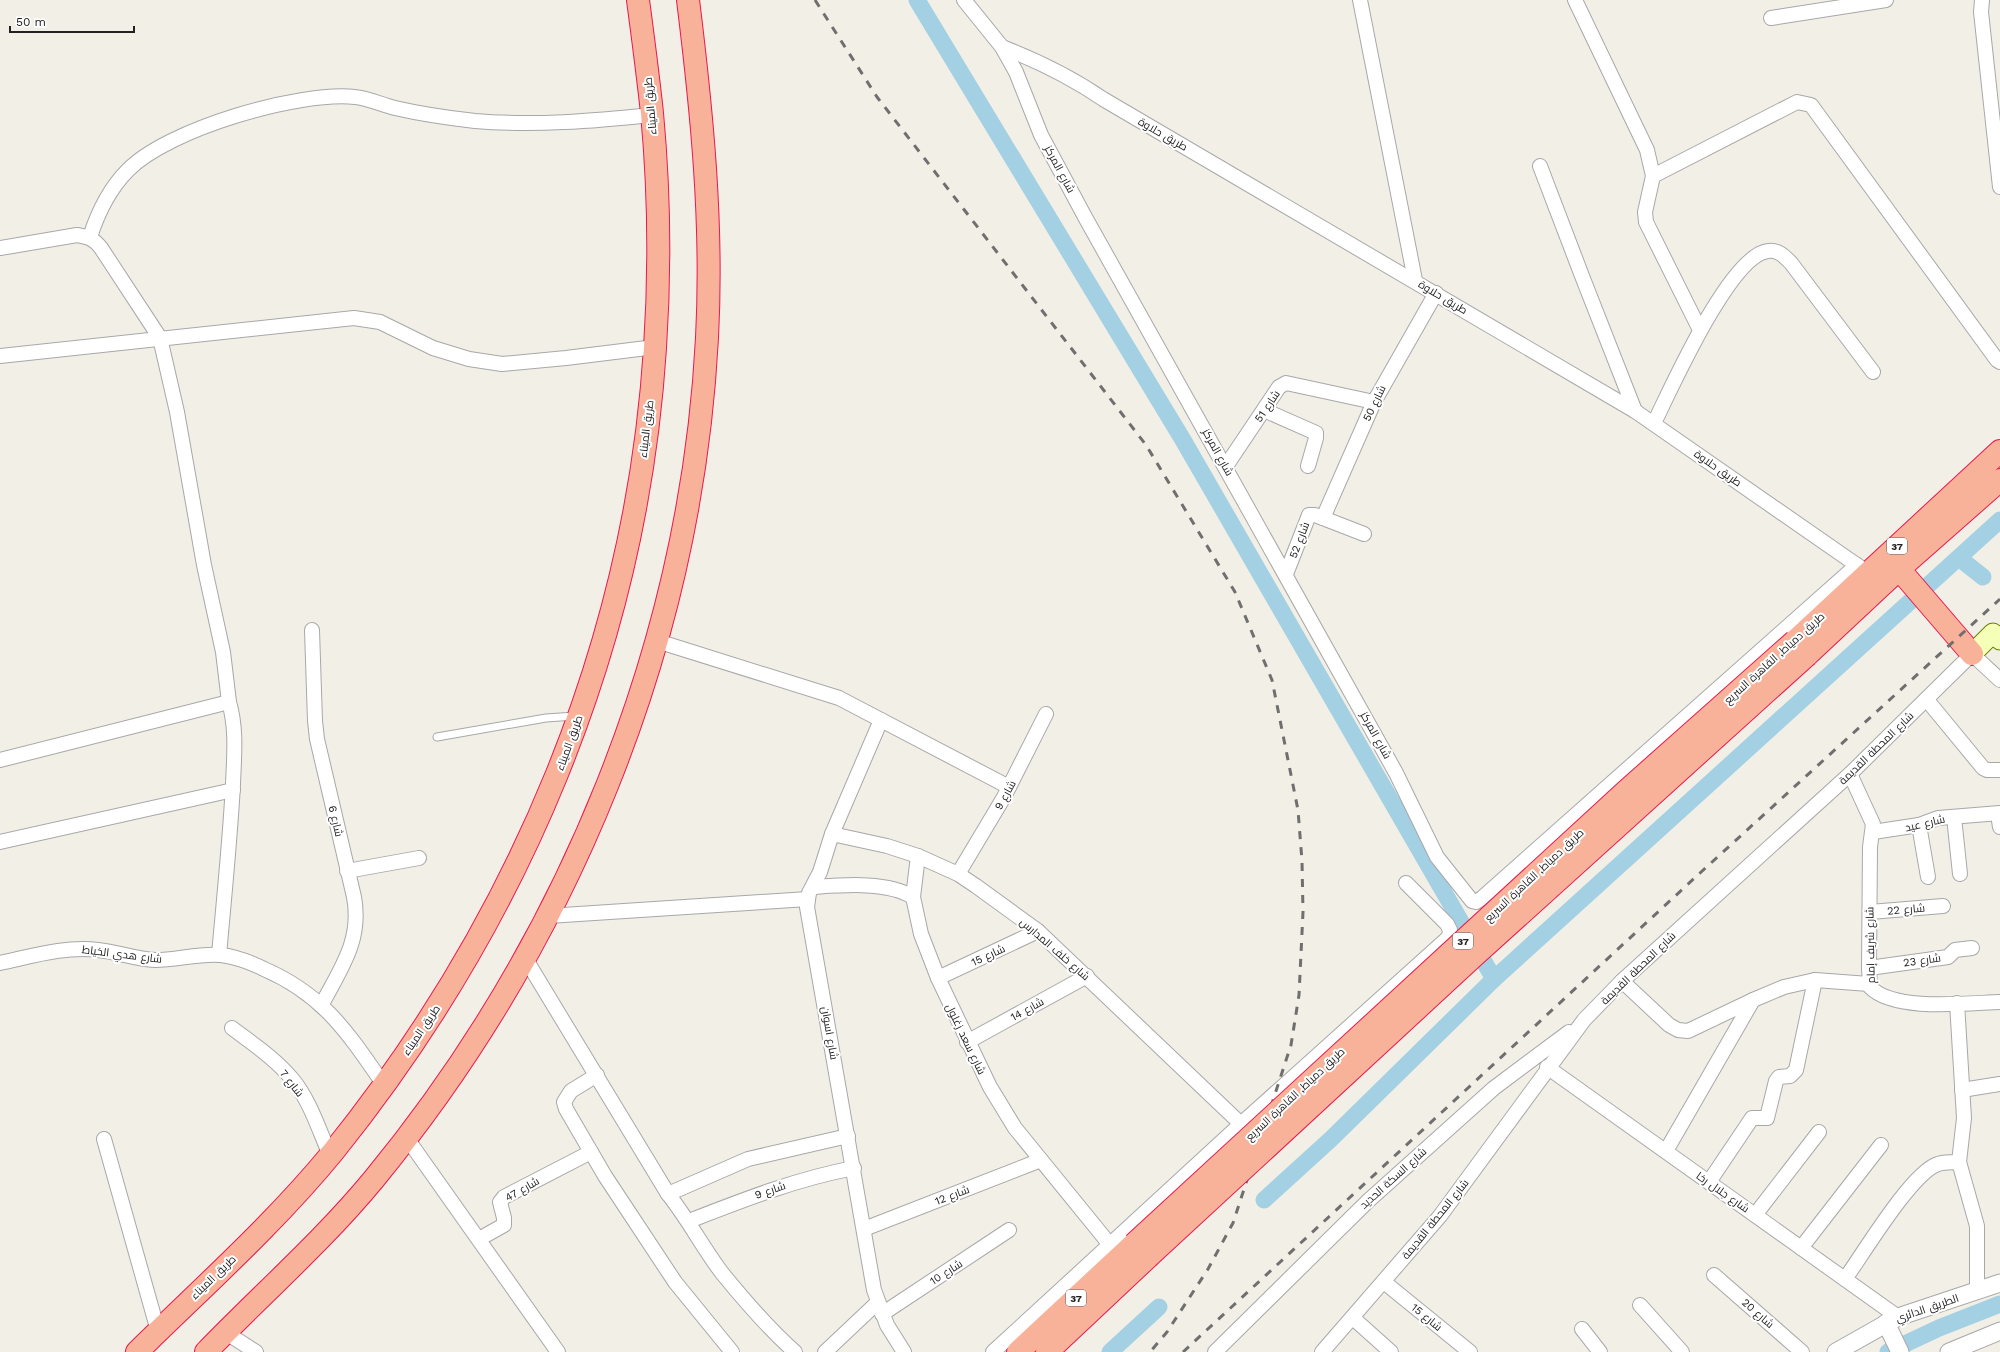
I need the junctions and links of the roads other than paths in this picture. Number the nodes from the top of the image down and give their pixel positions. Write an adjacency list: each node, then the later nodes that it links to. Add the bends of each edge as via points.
1 (638, 0): 10 (highway, طريق الميناء)
2 (688, 0): 39 (highway, via 701,101 707,180 707,338 688,506 673,581)
3 (964, 0): 9 (street, شارع المركز)
4 (1360, 0): 16 (street)
5 (1575, 0): 12 (street, via 1647,150)
6 (1886, 0): 8 (street)
7 (1982, 0): 13 (street, via 1981,12)
8 (1771, 18)
9 (1002, 47): 16 (street, طريق حلاوة, via 1061,72); 29 (street, شارع المركز, via 1018,78 1041,135)
10 (652, 115): 14 (street, via 596,121 515,123 435,116 356,97 304,99 278,104 206,125 149,153 128,169 111,189 98,212); 20 (highway, طريق الميناء, via 657,266)
11 (1540, 166): 26 (street)
12 (1653, 176): 18 (street, via 1645,212 1646,222); 22 (street, via 1797,102 1811,105)
13 (2000, 186)
14 (90, 237): 15 (street, via 78,235); 19 (street, via 102,248)
15 (0, 248)
16 (1415, 280): 17 (street, طريق حلاوة)
17 (1436, 293): 24 (street, شارع 50); 26 (street, طريق حلاوة)
18 (1700, 330): 23 (street, via 1744,266 1758,254 1769,250 1781,253 1791,263); 27 (street)
19 (160, 338): 20 (street, via 354,318 380,322 433,348 462,357 502,364); 21 (street); 44 (street, via 178,412 204,565 223,652)
20 (655, 347): 46 (highway, طريق الميناء, via 638,489 624,559)
21 (0, 356)
22 (2000, 362)
23 (1873, 372)
24 (1374, 402): 25 (street, شارع 51, via 1286,384 1279,387); 32 (street, شارع 50)
25 (1264, 410): 29 (street, شارع 51); 30 (street, via 1316,433)
26 (1635, 411): 27 (street, طريق حلاوة)
27 (1654, 423): 34 (street, طريق حلاوة)
28 (2000, 451): 34 (highway, طريق دمياط, القاهرة السريع / 37)
29 (1226, 466): 36 (street, شارع المركز)
30 (1308, 466)
31 (2000, 480): 35 (highway, طريق دمياط, القاهرة السريع / 37)
32 (1323, 518): 33 (street, شارع 52); 36 (street, شارع 52, via 1312,514 1308,517)
33 (1364, 534)
34 (1863, 569): 36 (street, شارع المركز, via 1476,902 1469,899 1437,857 1396,773); 40 (highway, طريق دمياط, القاهرة السريع / 37)
35 (1899, 569): 40 (highway, طريق دمياط, القاهرة السريع / 37); 41 (highway)
36 (1286, 574)
37 (312, 630): 62 (street, شارع 6, via 317,739)
38 (1998, 633): 41 (main road, شارع المحطة القديمة)
39 (657, 641): 47 (street, via 839,698); 71 (highway, via 613,770)
40 (1801, 648): 116 (highway, طريق دمياط, القاهرة السريع / 37, bridge, via 1638,810)
41 (1972, 654): 42 (street); 43 (street, شارع المحطة القديمة)
42 (2000, 680)
43 (1927, 700): 50 (street, via 1983,768); 51 (street, شارع المحطة القديمة)
44 (229, 702): 49 (street); 53 (street, via 234,730)
45 (1046, 714): 52 (street, شارع 9)
46 (579, 716): 48 (lane, via 557,717); 93 (highway, طريق الميناء, via 535,828 504,892 455,978)
47 (881, 720): 52 (street); 58 (street, شارع اسوان)
48 (437, 737)
49 (0, 760)
50 (2000, 770)
51 (1850, 774): 57 (street, شارع شريف إمام, via 1872,818); 81 (street, شارع المحطة القديمة)
52 (1009, 787): 63 (street, شارع 9)
53 (233, 790): 59 (street); 74 (street)
54 (1954, 817): 55 (street, شارع عيد); 56 (street, شارع عيد, via 1938,818); 64 (street)
55 (1999, 818)
56 (1919, 824): 57 (street, شارع عيد); 65 (street)
57 (1873, 832): 70 (street, شارع شريف إمام, via 1870,847)
58 (832, 834): 60 (street, شارع خلف المدارس, via 887,846); 67 (street, شارع اسوان)
59 (0, 842)
60 (918, 856): 63 (street, شارع خلف المدارس); 68 (street, شارع سعد زغلول)
61 (419, 858): 62 (street)
62 (347, 871): 86 (street, شارع 6, via 356,910 355,936 351,949)
63 (958, 874): 72 (street, شارع خلف المدارس)
64 (1960, 874)
65 (1928, 877)
66 (1406, 883): 95 (street, via 1447,924 1450,930 1448,937)
67 (811, 893): 68 (street, via 855,885 870,886); 71 (street); 97 (street, شارع اسوان, via 808,916)
68 (913, 897): 79 (street, شارع سعد زغلول, via 921,934)
69 (1943, 906): 70 (street, شارع 22)
70 (1870, 912): 77 (street, شارع شريف إمام)
71 (548, 916): 75 (highway)
72 (1038, 931): 78 (street, شارع خلف المدارس); 79 (street, شارع 15)
73 (1972, 948): 77 (street, شارع 23, via 1955,950 1948,957)
74 (219, 955): 76 (street, شارع هدي الخياط, via 154,960 82,949 46,953); 86 (street, شارع هدي الخياط, via 248,961 282,976)
75 (525, 958): 91 (street); 98 (highway, via 471,1048)
76 (0, 963)
77 (1869, 968): 82 (street, شارع شريف إمام)
78 (1087, 976): 89 (street, شارع 14); 95 (street, شارع خلف المدارس)
79 (938, 978): 89 (street, شارع سعد زغلول)
80 (1815, 980): 82 (street); 83 (street, via 1784,987); 107 (street, via 1794,1074 1779,1077 1766,1118 1752,1118)
81 (1622, 981): 83 (street, via 1669,1025 1678,1030 1688,1031 1697,1028); 87 (street, شارع المحطة القديمة)
82 (1869, 984): 85 (street, شارع شريف إمام, via 1873,990 1896,1000 1919,1004)
83 (1753, 1000): 101 (street)
84 (2000, 1002): 85 (street, شارع شريف إمام)
85 (1957, 1003): 94 (street)
86 (322, 1004): 93 (street, شارع هدي الخياط, via 343,1027)
87 (1584, 1020): 90 (street, شارع المحطة القديمة); 141 (street, شارع السكة الحديد, via 1494,1088 1373,1196)
88 (232, 1028): 103 (street, شارع 7, via 267,1055 293,1080 309,1107)
89 (967, 1042): 104 (street, شارع سعد زغلول, via 1002,1108)
90 (1547, 1067): 101 (street, شارع جلال رخا); 119 (street, شارع المحطة القديمة, via 1440,1216)
91 (597, 1074): 102 (street, via 571,1091 564,1102); 108 (street)
92 (2000, 1084): 94 (street)
93 (384, 1085): 103 (highway, طريق الميناء)
94 (1962, 1090): 105 (street, via 1964,1118)
95 (1241, 1124): 114 (street)
96 (1818, 1132): 109 (street)
97 (848, 1136): 106 (street, شارع اسوان); 108 (street, via 748,1159)
98 (406, 1137): 113 (street); 128 (highway, via 343,1216)
99 (104, 1139): 127 (street)
100 (1881, 1144): 115 (street)
101 (1666, 1151): 107 (street, شارع جلال رخا)
102 (591, 1152): 113 (street, شارع 47, via 504,1197 500,1202 504,1225); 134 (street, via 675,1282)
103 (330, 1155): 127 (highway, طريق الميناء, via 270,1222)
104 (1041, 1160): 111 (street, شارع 12); 114 (street, شارع سعد زغلول)
105 (1959, 1162): 118 (street, via 1937,1164 1922,1173); 121 (street, via 1977,1226)
106 (854, 1168): 110 (street, شارع 9, via 799,1180); 111 (street, شارع اسوان)
107 (1709, 1182): 109 (street, شارع جلال رخا)
108 (668, 1194): 110 (street)
109 (1756, 1215): 115 (street, شارع جلال رخا)
110 (689, 1221): 135 (street, via 722,1272 781,1340)
111 (864, 1229): 123 (street, شارع اسوان)
112 (1009, 1230): 123 (street, شارع 10)
113 (479, 1240): 133 (street)
114 (1111, 1246): 138 (street)
115 (1801, 1248): 118 (street, شارع جلال رخا)
116 (1141, 1250): 139 (highway, طريق دمياط, القاهرة السريع / 37); 140 (highway, طريق دمياط, القاهرة السريع / 37)
117 (1714, 1275): 147 (street, شارع 20)
118 (1845, 1279): 125 (street, شارع جلال رخا)
119 (1384, 1282): 124 (street, شارع المحطة القديمة); 144 (street, شارع 15)
120 (2000, 1283): 121 (street, الطريق الدائري)
121 (1977, 1291): 125 (street, الطريق الدائري, via 1916,1309)
122 (1640, 1305): 146 (street)
123 (880, 1308): 136 (street, شارع 10); 137 (street, شارع اسوان)
124 (1353, 1318): 142 (street, شارع المحطة القديمة); 143 (street)
125 (1892, 1320): 148 (street, الطريق الدائري); 149 (street)
126 (1582, 1329): 145 (street)
127 (158, 1331): 130 (highway, طريق الميناء)
128 (225, 1332): 131 (highway); 132 (street)
129 (2000, 1332): 150 (street)
130 (137, 1352)
131 (206, 1352)
132 (256, 1352)
133 (558, 1352)
134 (732, 1352)
135 (795, 1352)
136 (825, 1352)
137 (904, 1352)
138 (994, 1352)
139 (1018, 1352)
140 (1047, 1352)
141 (1215, 1352)
142 (1322, 1352)
143 (1391, 1352)
144 (1470, 1352)
145 (1600, 1352)
146 (1682, 1352)
147 (1802, 1352)
148 (1836, 1352)
149 (1900, 1352)
150 (1949, 1352)

